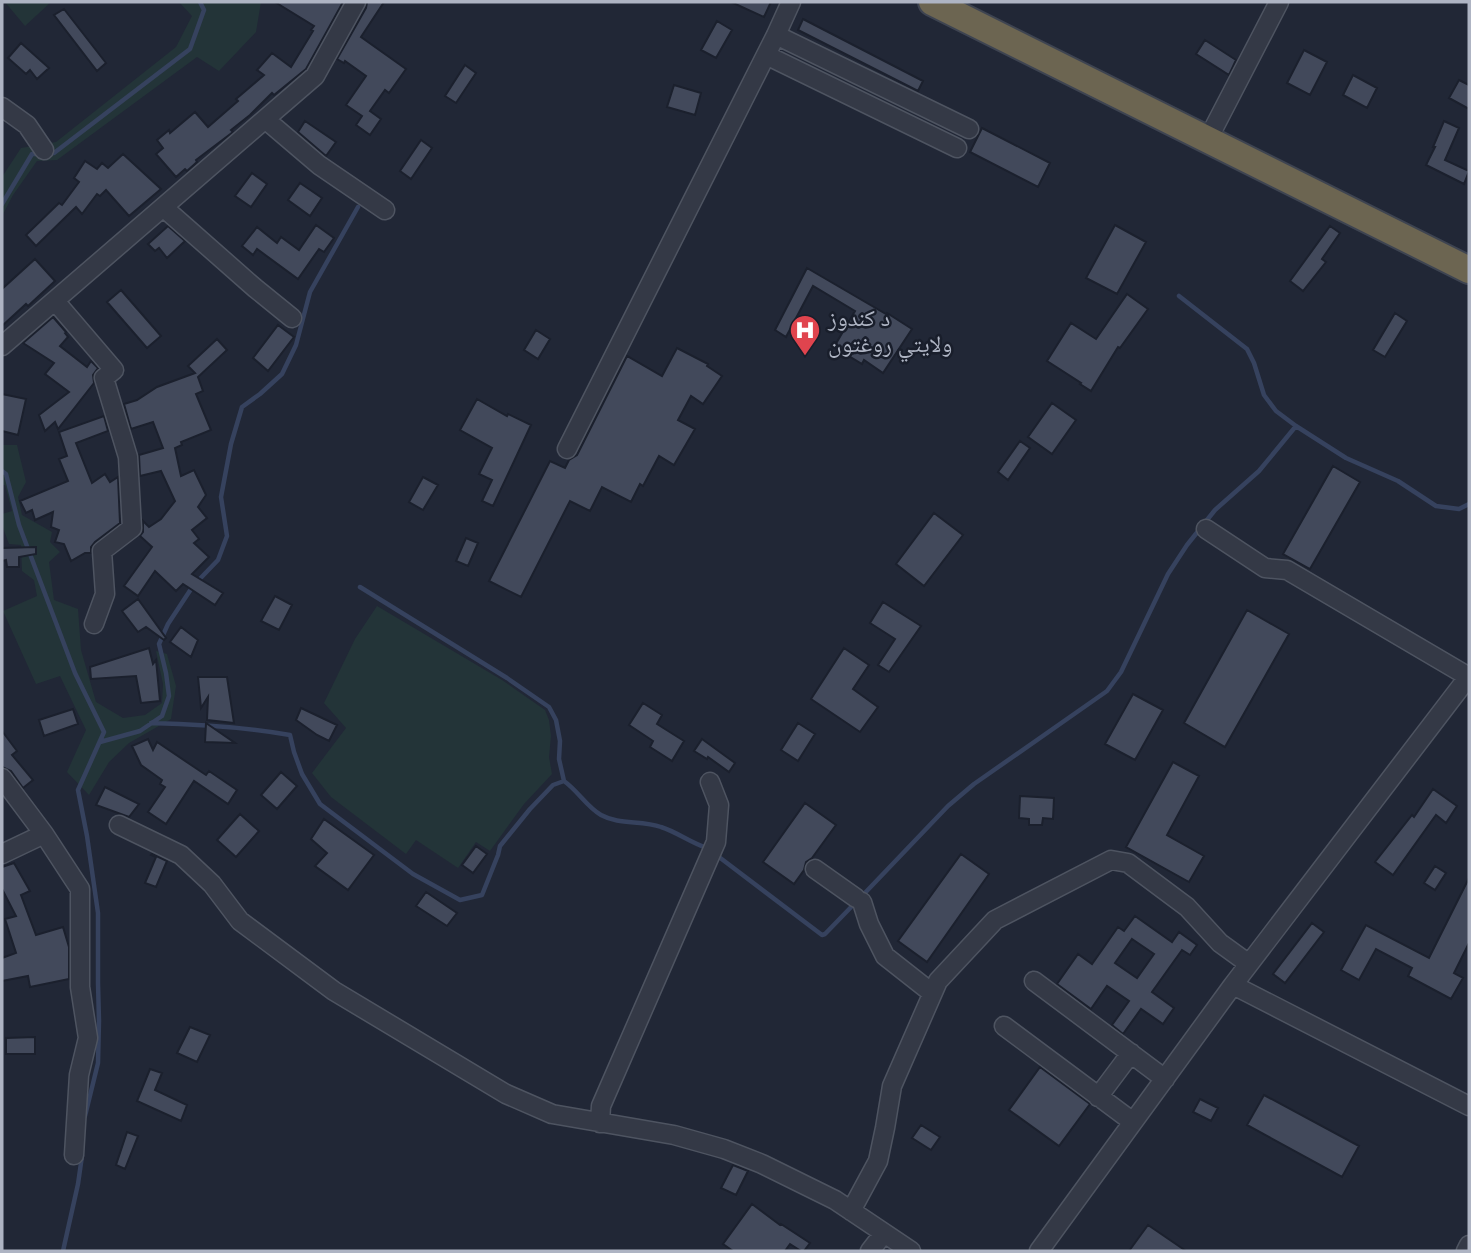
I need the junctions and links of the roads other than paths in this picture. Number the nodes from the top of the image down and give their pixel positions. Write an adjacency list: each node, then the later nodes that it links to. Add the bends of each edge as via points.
1 (356, 2): 8 (street, via 315,76)
2 (791, 2): 5 (street)
3 (932, 2): 10 (highway)
4 (1279, 2): 10 (street)
5 (776, 36): 6 (street); 9 (street)
6 (766, 55): 11 (street); 19 (street)
7 (2, 107): 12 (street, via 27,125)
8 (265, 119): 13 (street); 14 (street, via 319,165)
9 (970, 129)
10 (1207, 141): 15 (highway)
11 (957, 148)
12 (44, 150)
13 (163, 207): 16 (street); 17 (street)
14 (385, 210)
15 (1469, 270)
16 (55, 300): 18 (street); 21 (street, via 114,370 104,378 128,457 132,528 102,551 105,594)
17 (292, 318)
18 (2, 346)
19 (567, 449)
20 (1206, 529): 22 (street, via 1265,568 1287,569)
21 (94, 624)
22 (1469, 677): 29 (street)
23 (2, 778): 26 (street)
24 (710, 782): 39 (street, via 719,805 716,842 601,1107)
25 (119, 825): 39 (street, via 181,855 212,884 240,921 334,991 506,1094 552,1114)
26 (44, 834): 27 (street); 40 (street, via 80,889 80,987 88,1038 79,1075)
27 (2, 853)
28 (815, 869): 32 (street, via 859,900 885,956)
29 (1249, 964): 31 (street); 32 (street, via 1220,943 1187,907 1128,863 1111,860 995,920)
30 (1034, 981): 34 (street)
31 (1233, 985): 35 (street); 37 (street)
32 (932, 993): 41 (street, via 892,1086 878,1161)
33 (1004, 1026): 36 (street)
34 (1130, 1053): 35 (street); 36 (street)
35 (1165, 1079): 38 (street)
36 (1098, 1097): 38 (street)
37 (1469, 1107)
38 (1133, 1122): 46 (street)
39 (600, 1123): 41 (street, via 674,1135 723,1149 762,1164)
40 (74, 1155)
41 (851, 1211): 42 (street)
42 (884, 1233): 44 (street); 45 (street)
43 (1469, 1245): 47 (street)
44 (870, 1251)
45 (911, 1251)
46 (1039, 1251)
47 (1466, 1251)

